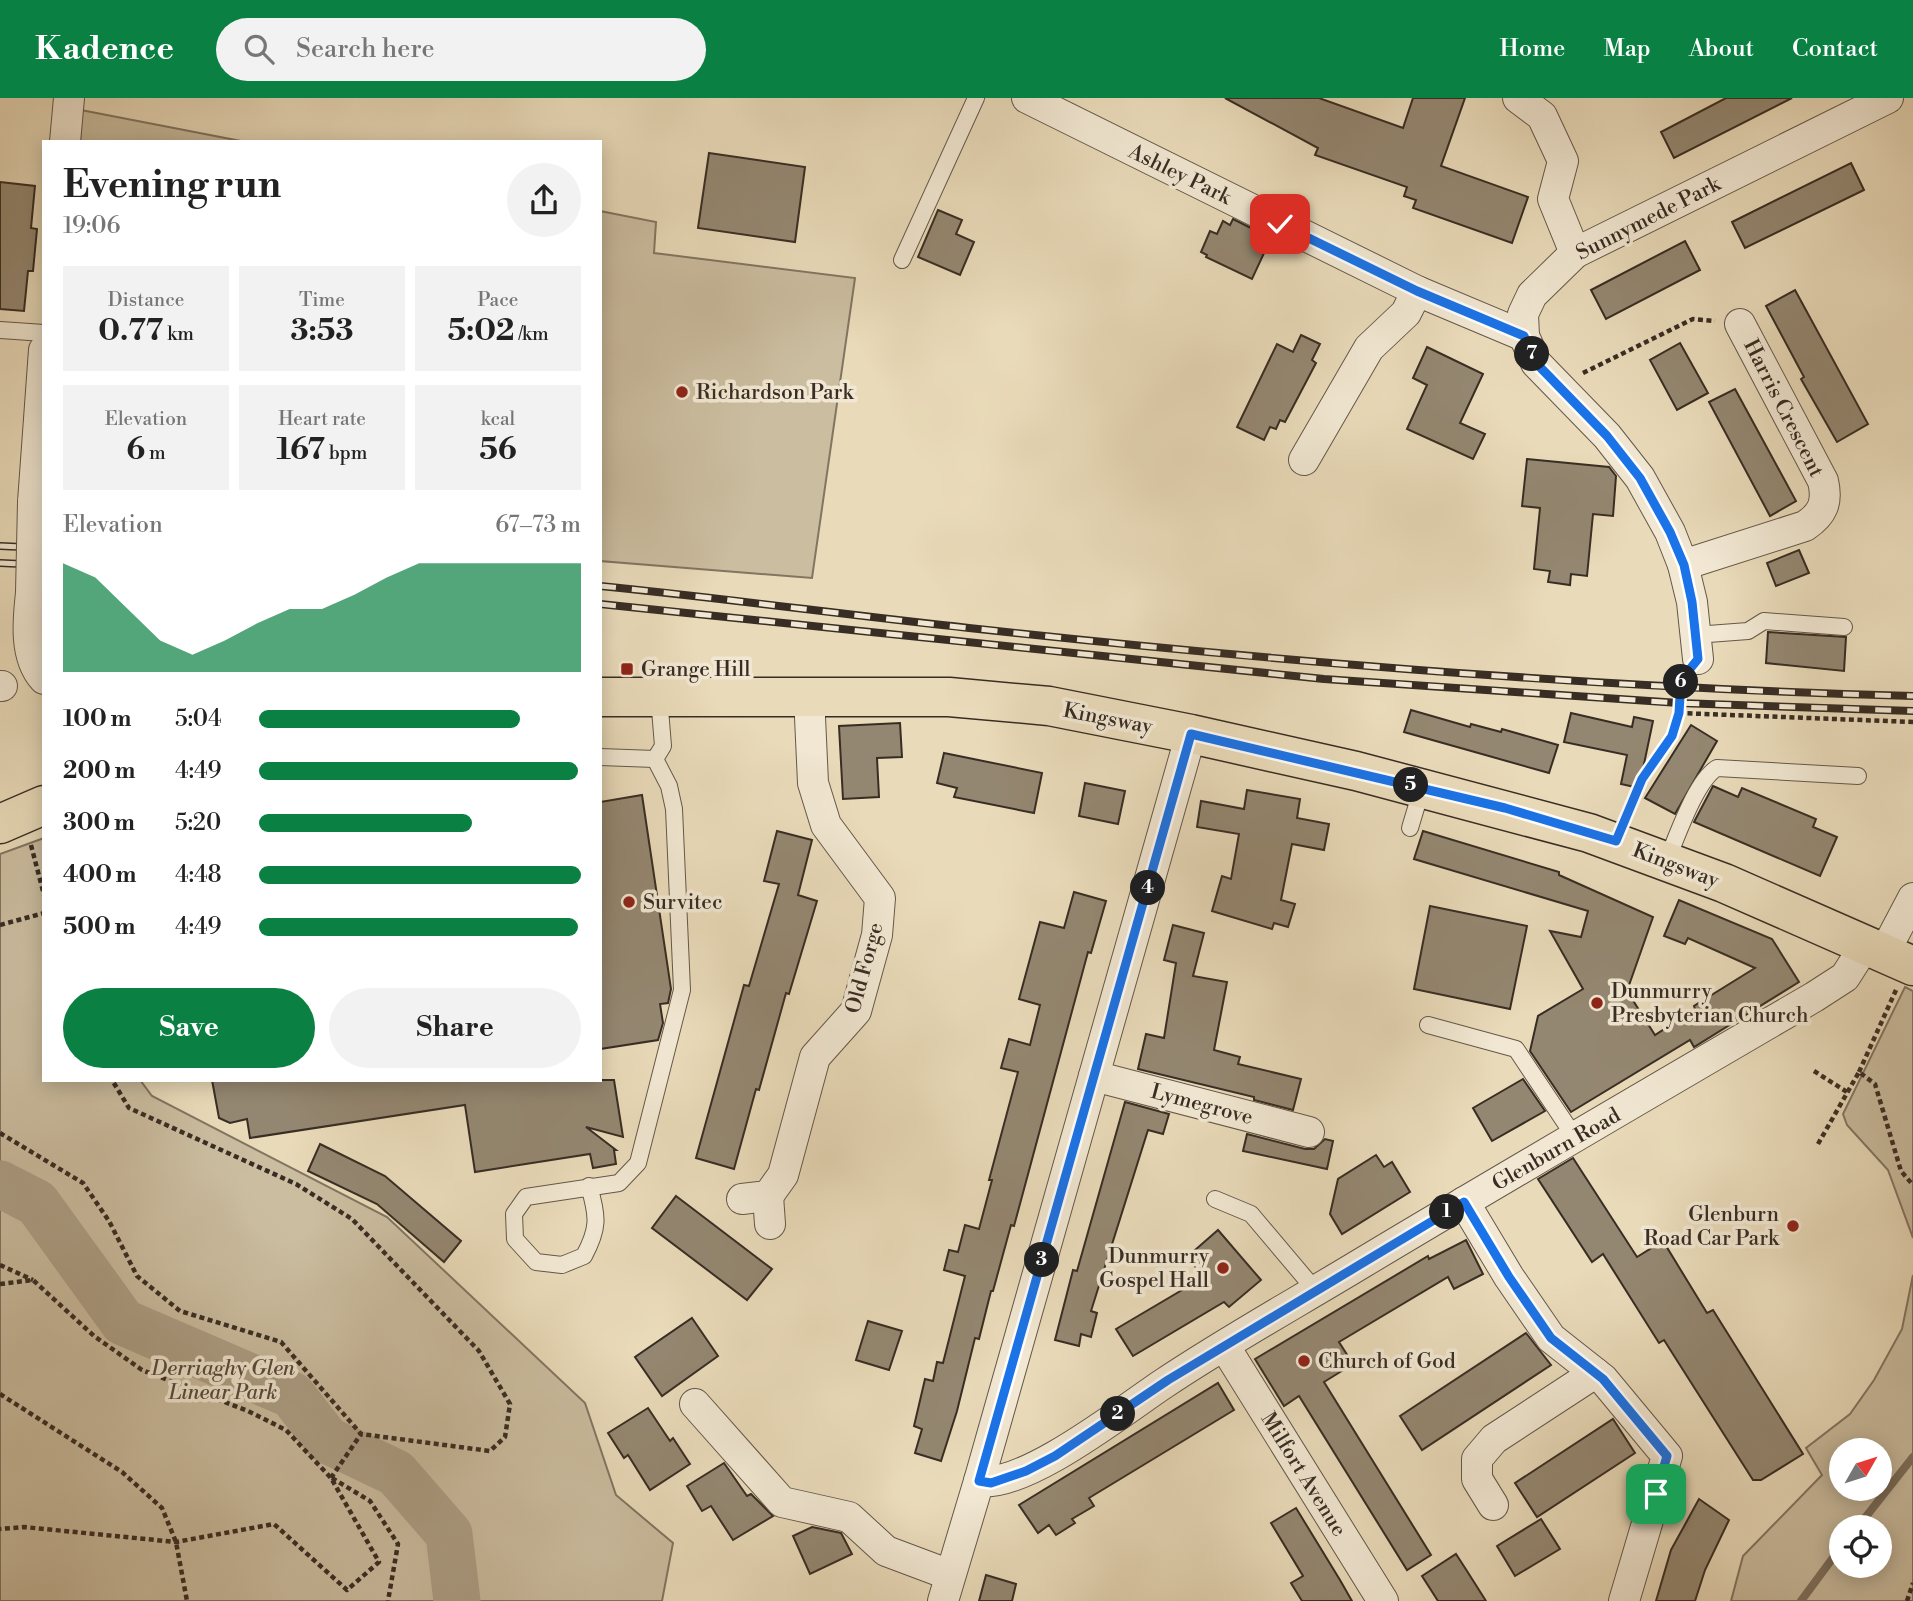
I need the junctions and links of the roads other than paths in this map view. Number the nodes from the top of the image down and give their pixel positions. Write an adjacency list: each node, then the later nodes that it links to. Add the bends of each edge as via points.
1 (69, 98): 6 (street)
2 (976, 98): 8 (lane)
3 (1027, 98): 9 (street, Ashley Park)
4 (1518, 98): 7 (street, via 1542,116 1563,161 1553,199)
5 (1888, 98): 7 (street, Sunnymede Park)
6 (65, 140)
7 (1575, 253): 13 (street, Sunnymede Park, via 1532,295 1523,314)
8 (902, 260)
9 (1417, 291): 13 (street, Ashley Park); 15 (street, via 1406,313 1369,348)
10 (1740, 324): 16 (street, Harris Crescent, via 1823,481 1825,506 1805,526)
11 (0, 330): 12 (lane)
12 (42, 333)
13 (1524, 336): 16 (street, via 1536,363 1607,436 1640,478)
14 (42, 378): 19 (street, bridge, via 28,620 31,649)
15 (1304, 460)
16 (1684, 565): 18 (street)
17 (1844, 627): 18 (lane, via 1764,621 1748,631)
18 (1697, 647)
19 (42, 677)
20 (809, 695): 21 (main road, Kingsway); 23 (main road, Kingsway, via 949,697 1049,706); 39 (street, Old Forge, via 813,783 826,825 880,898 877,935 856,1012 815,1057 783,1175)
21 (659, 696): 22 (main road, Kingsway); 25 (lane, via 663,746)
22 (602, 697)
23 (1191, 734): 27 (main road, Kingsway); 33 (street)
24 (602, 757): 25 (lane)
25 (655, 759): 36 (lane, via 674,809 682,990 638,1163 619,1183)
26 (1858, 776): 29 (lane, via 1717,768 1690,807)
27 (1422, 788): 28 (lane); 29 (main road, Kingsway, via 1616,841)
28 (1410, 828)
29 (1667, 860): 31 (main road, Kingsway)
30 (1913, 898): 31 (street, Glenburn Road)
31 (1893, 957): 35 (street, Glenburn Road, via 1845,977)
32 (1428, 1025): 35 (lane, via 1517,1049)
33 (1094, 1076): 34 (street, Lymegrove); 44 (street)
34 (1309, 1132)
35 (1576, 1139): 38 (street, Glenburn Road)
36 (589, 1186): 36 (lane, via 526,1196 514,1214 515,1239 536,1262 562,1265 584,1256 596,1234)
37 (1215, 1199): 40 (lane, via 1251,1214)
38 (1464, 1202): 40 (street, Glenburn Road); 42 (street, via 1551,1338)
39 (760, 1206)
40 (1315, 1291): 41 (street, Glenburn Road)
41 (1225, 1347): 44 (street, Glenburn Road, via 1055,1456 991,1483); 47 (street, Milfort Avenue)
42 (1595, 1373): 45 (street, via 1494,1439 1477,1459 1477,1479); 48 (street, via 1667,1456)
43 (695, 1404): 46 (street, via 782,1502 849,1517 886,1551)
44 (979, 1481): 46 (street)
45 (1493, 1505)
46 (947, 1588)
47 (1383, 1601)
48 (1624, 1601)

